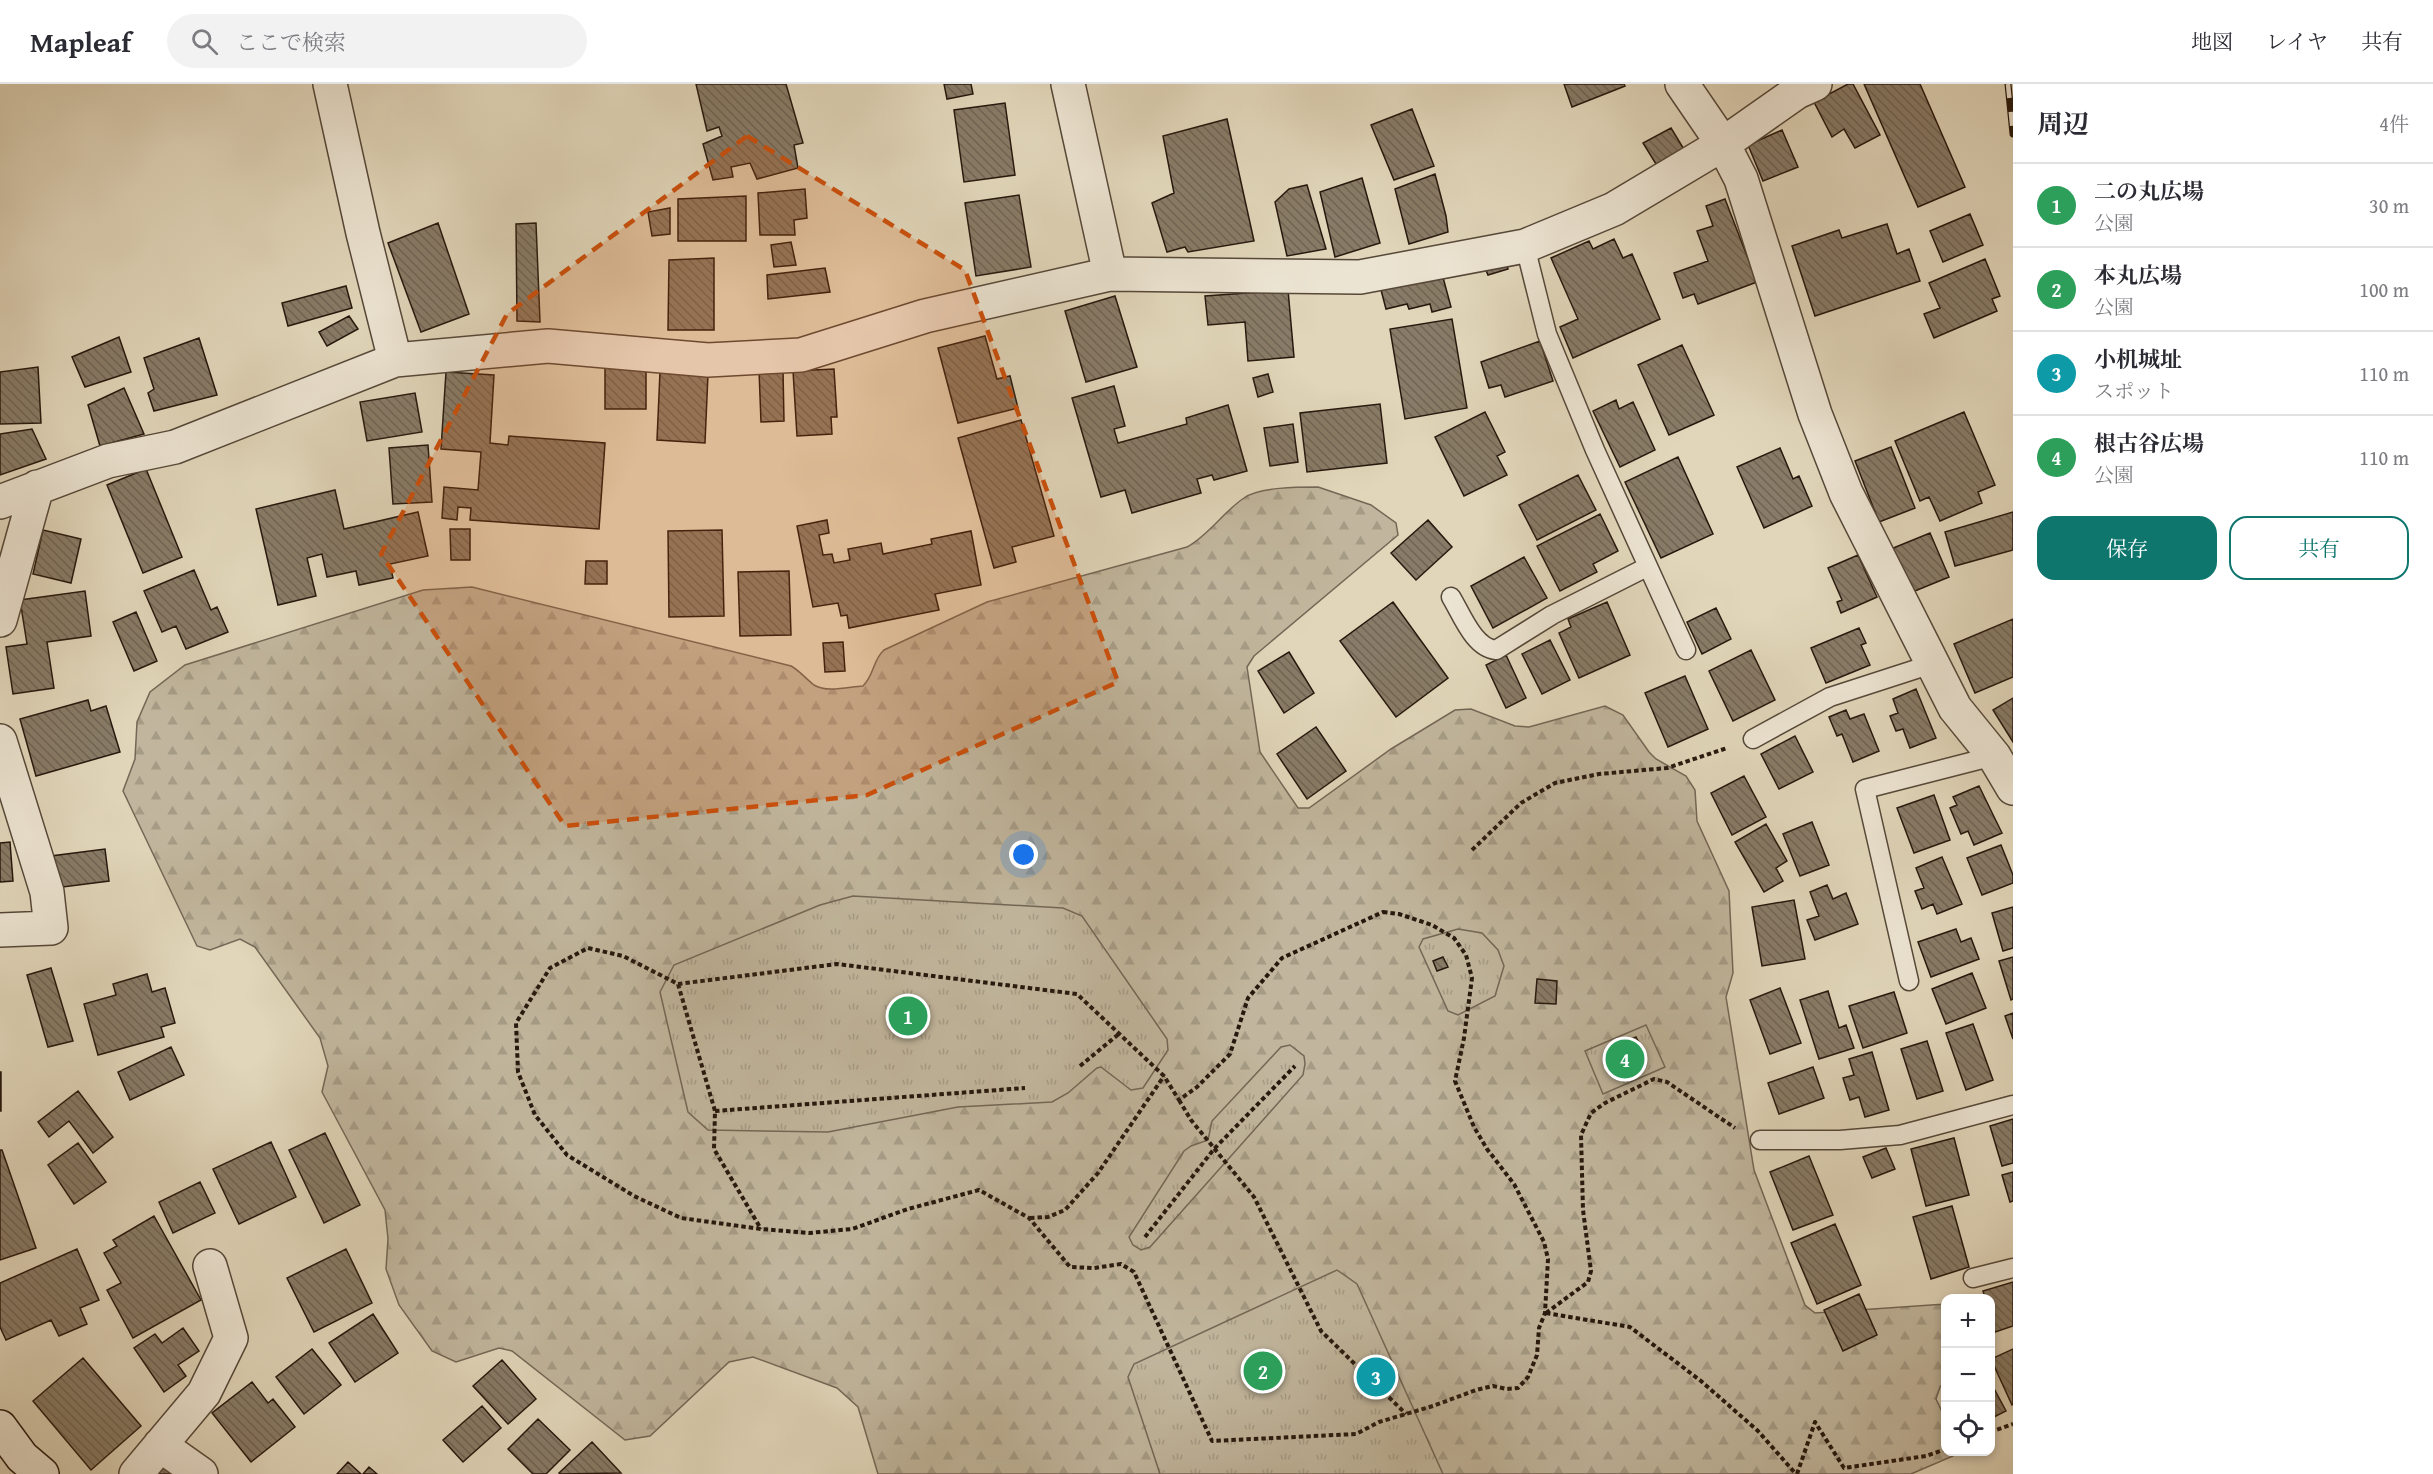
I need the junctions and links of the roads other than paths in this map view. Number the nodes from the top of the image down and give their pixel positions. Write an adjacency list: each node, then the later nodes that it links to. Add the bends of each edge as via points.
1 (330, 84): 8 (street)
2 (1068, 84): 7 (street)
3 (1682, 84): 5 (street)
4 (1815, 84): 5 (street, via 1797,92)
5 (1723, 144): 6 (street, via 1614,209); 15 (street, via 1741,179 1815,414 1842,483)
6 (1525, 246): 7 (street, via 1360,277); 11 (lane, via 1547,334)
7 (1110, 274): 8 (street, via 925,316 801,356 708,360 548,346)
8 (395, 360): 9 (street, via 175,447 108,461)
9 (37, 487): 10 (street); 13 (street)
10 (0, 502)
11 (1647, 567): 12 (lane, via 1552,615 1496,650 1479,643); 14 (lane)
12 (1451, 597)
13 (0, 620)
14 (1686, 650)
15 (1932, 664): 16 (lane, via 1830,697); 18 (street, via 1955,708)
16 (1753, 739)
17 (0, 741): 20 (street, via 47,892 51,928)
18 (1994, 756): 19 (street); 21 (lane, via 1865,789)
19 (2013, 788)
20 (0, 930)
21 (1909, 981)
22 (2013, 1105): 23 (lane, via 1900,1135)
23 (1760, 1140)
24 (210, 1266): 28 (street, via 231,1338 204,1392)
25 (2013, 1268): 26 (lane)
26 (1973, 1278)
27 (0, 1427): 29 (street, via 22,1457)
28 (160, 1445): 30 (street); 31 (street)
29 (42, 1474)
30 (136, 1474)
31 (201, 1474)

